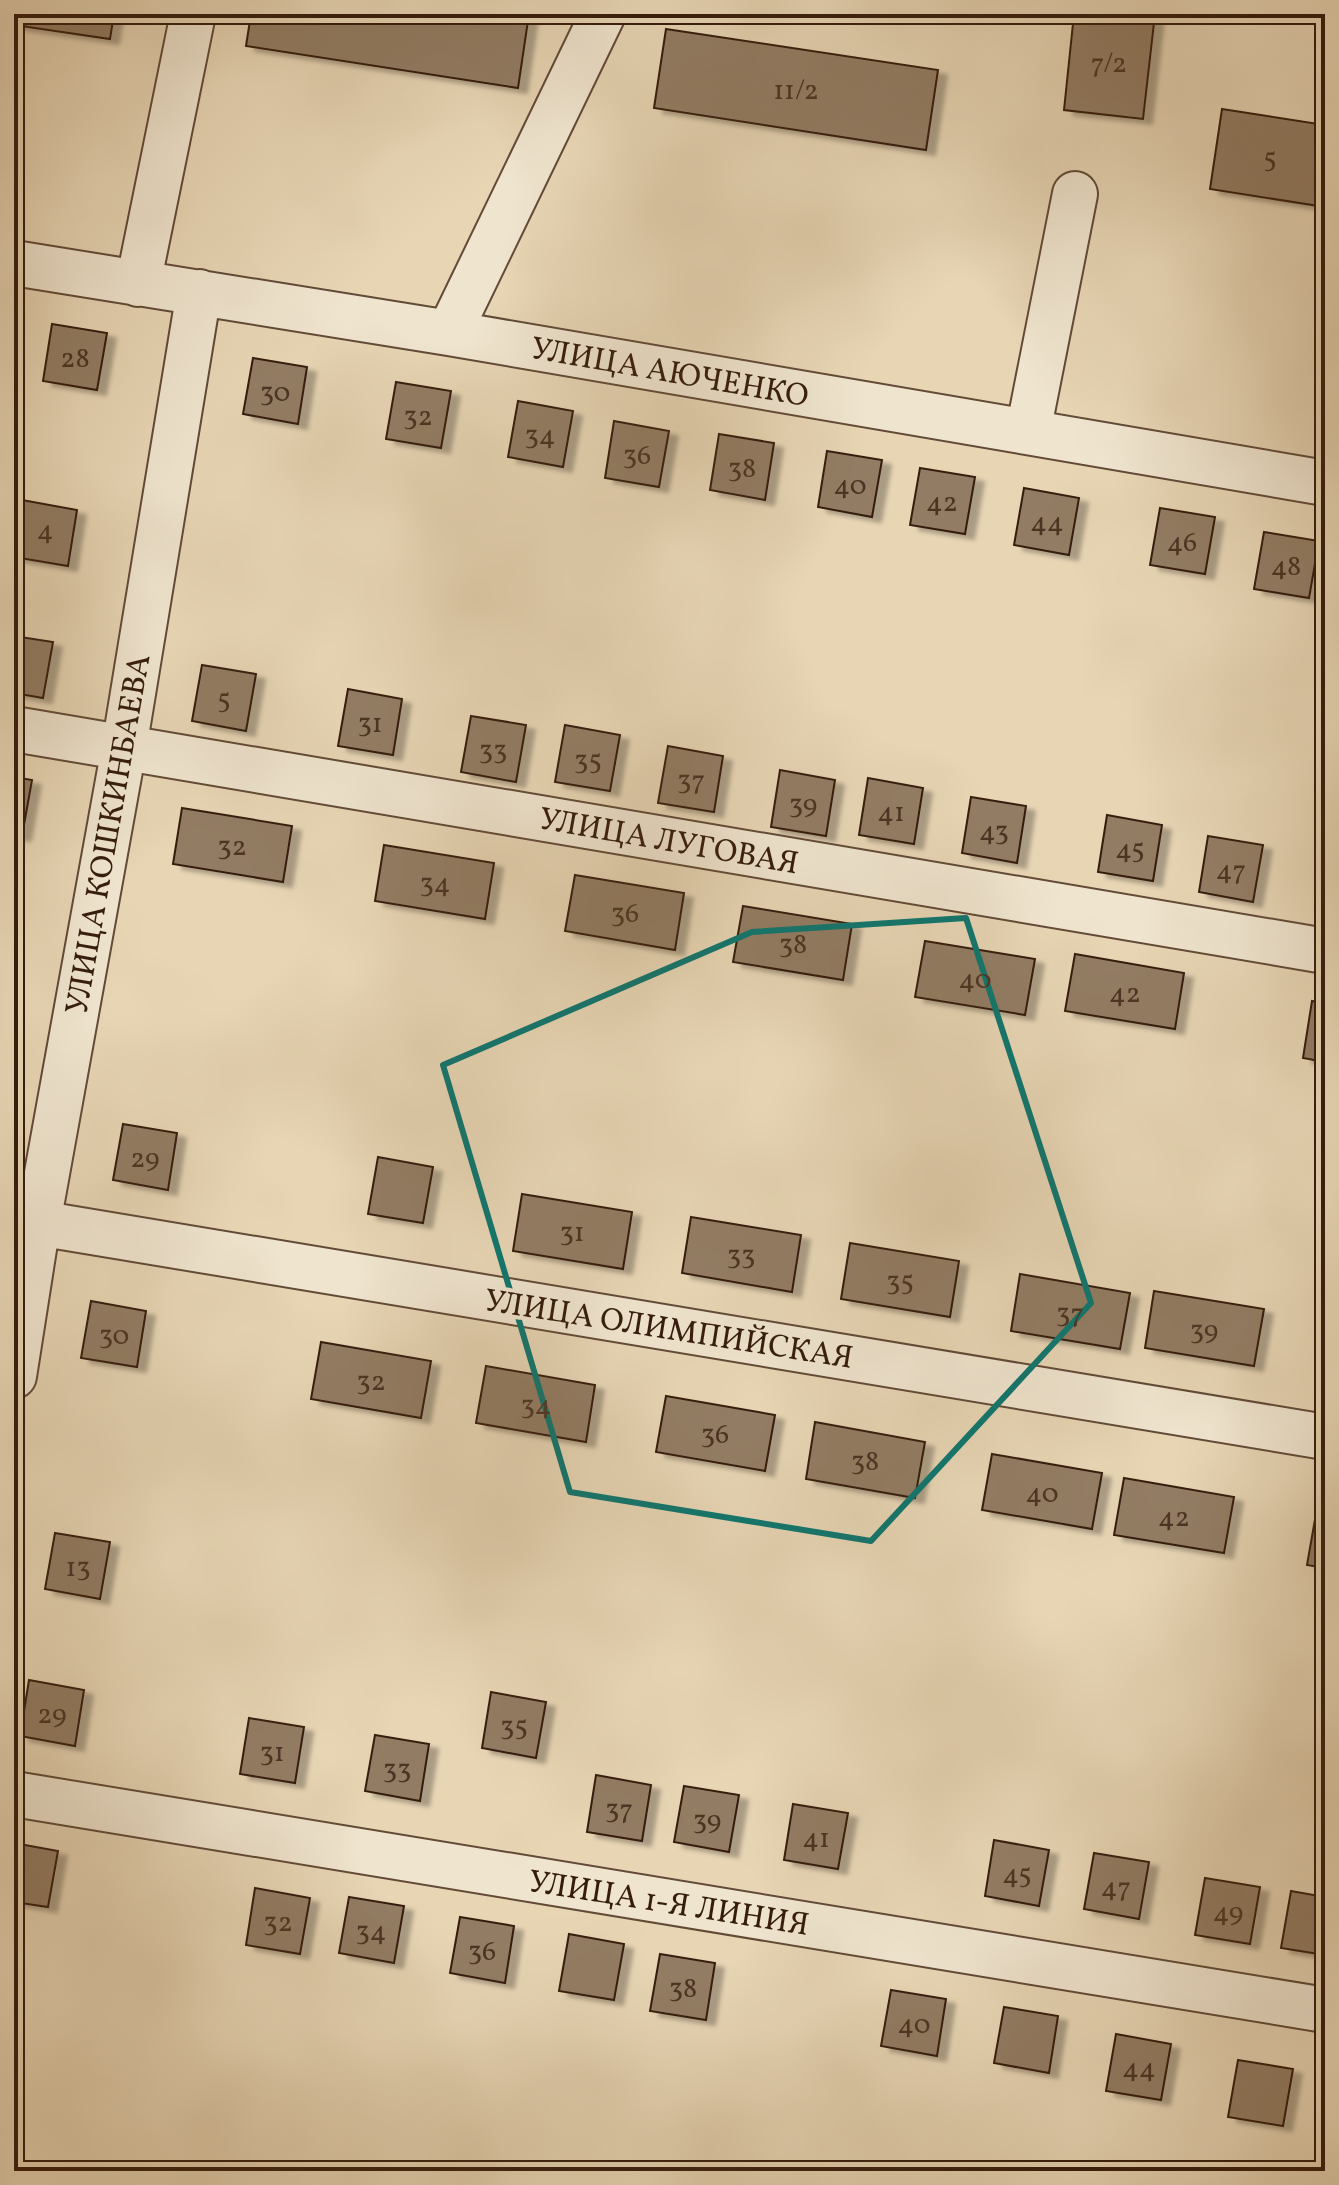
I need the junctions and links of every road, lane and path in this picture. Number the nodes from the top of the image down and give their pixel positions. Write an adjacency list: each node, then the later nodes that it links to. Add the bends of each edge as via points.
1 (193, 14): 5 (street)
2 (603, 14): 7 (street)
3 (1075, 194): 8 (street)
4 (14, 263): 5 (street, УЛИЦА АЮЧЕНКО)
5 (138, 284): 6 (street, УЛИЦА АЮЧЕНКО)
6 (199, 292): 7 (street, УЛИЦА АЮЧЕНКО); 11 (street, УЛИЦА КОШКИНБАЕВА)
7 (449, 333): 8 (street, УЛИЦА АЮЧЕНКО)
8 (1028, 432): 9 (street, УЛИЦА АЮЧЕНКО)
9 (1325, 483)
10 (14, 729): 11 (street, УЛИЦА ЛУГОВАЯ)
11 (124, 748): 12 (street, УЛИЦА ЛУГОВАЯ); 13 (street, УЛИЦА КОШКИНБАЕВА)
12 (1325, 951)
13 (26, 1221): 14 (street, УЛИЦА КОШКИНБАЕВА); 15 (street, УЛИЦА ОЛИМПИЙСКАЯ)
14 (14, 1376)
15 (1325, 1437)
16 (14, 1794): 17 (street, УЛИЦА 1-Я ЛИНИЯ)
17 (1325, 2010)

